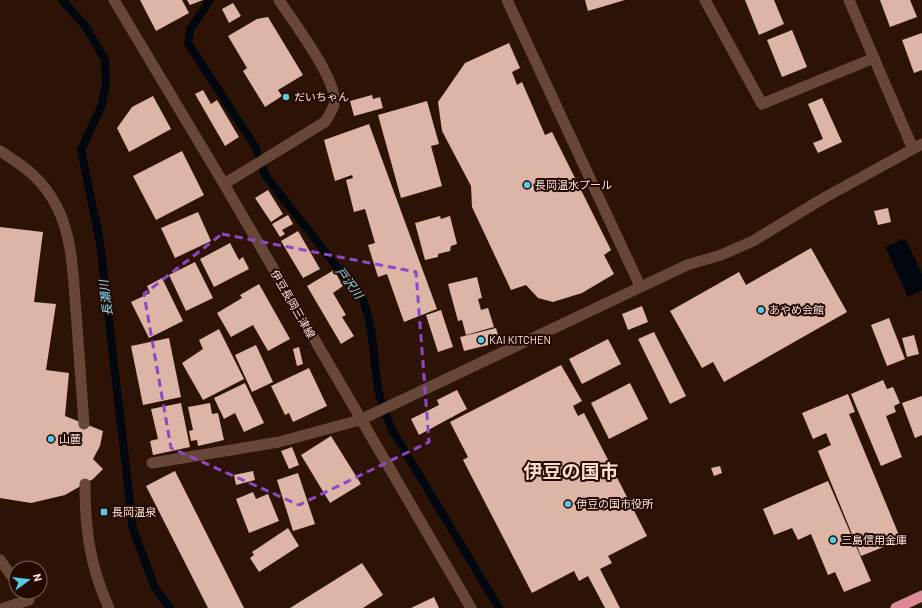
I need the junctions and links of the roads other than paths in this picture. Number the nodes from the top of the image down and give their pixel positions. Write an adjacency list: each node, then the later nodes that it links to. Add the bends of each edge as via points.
1 (114, 0): 9 (street, 伊豆長岡三津線)
2 (279, 0): 9 (street, via 325,72 333,89 334,105 325,122)
3 (507, 0): 10 (street)
4 (705, 0): 6 (street, via 762,104)
5 (849, 0): 6 (street)
6 (874, 58): 7 (street)
7 (917, 147): 10 (street, via 822,198 753,241 721,255 687,265)
8 (0, 151): 12 (street, via 31,171 53,200 63,220 74,290)
9 (224, 184): 11 (street, 伊豆長岡三津線)
10 (640, 286): 11 (street)
11 (360, 420): 13 (street, via 279,442); 21 (street, 伊豆長岡三津線)
12 (84, 424)
13 (152, 463)
14 (84, 484): 20 (street, via 93,567)
15 (0, 560): 16 (street)
16 (8, 571)
17 (922, 596): 22 (highway)
18 (29, 600): 19 (street)
19 (4, 608)
20 (109, 608)
21 (471, 608)
22 (896, 608)

